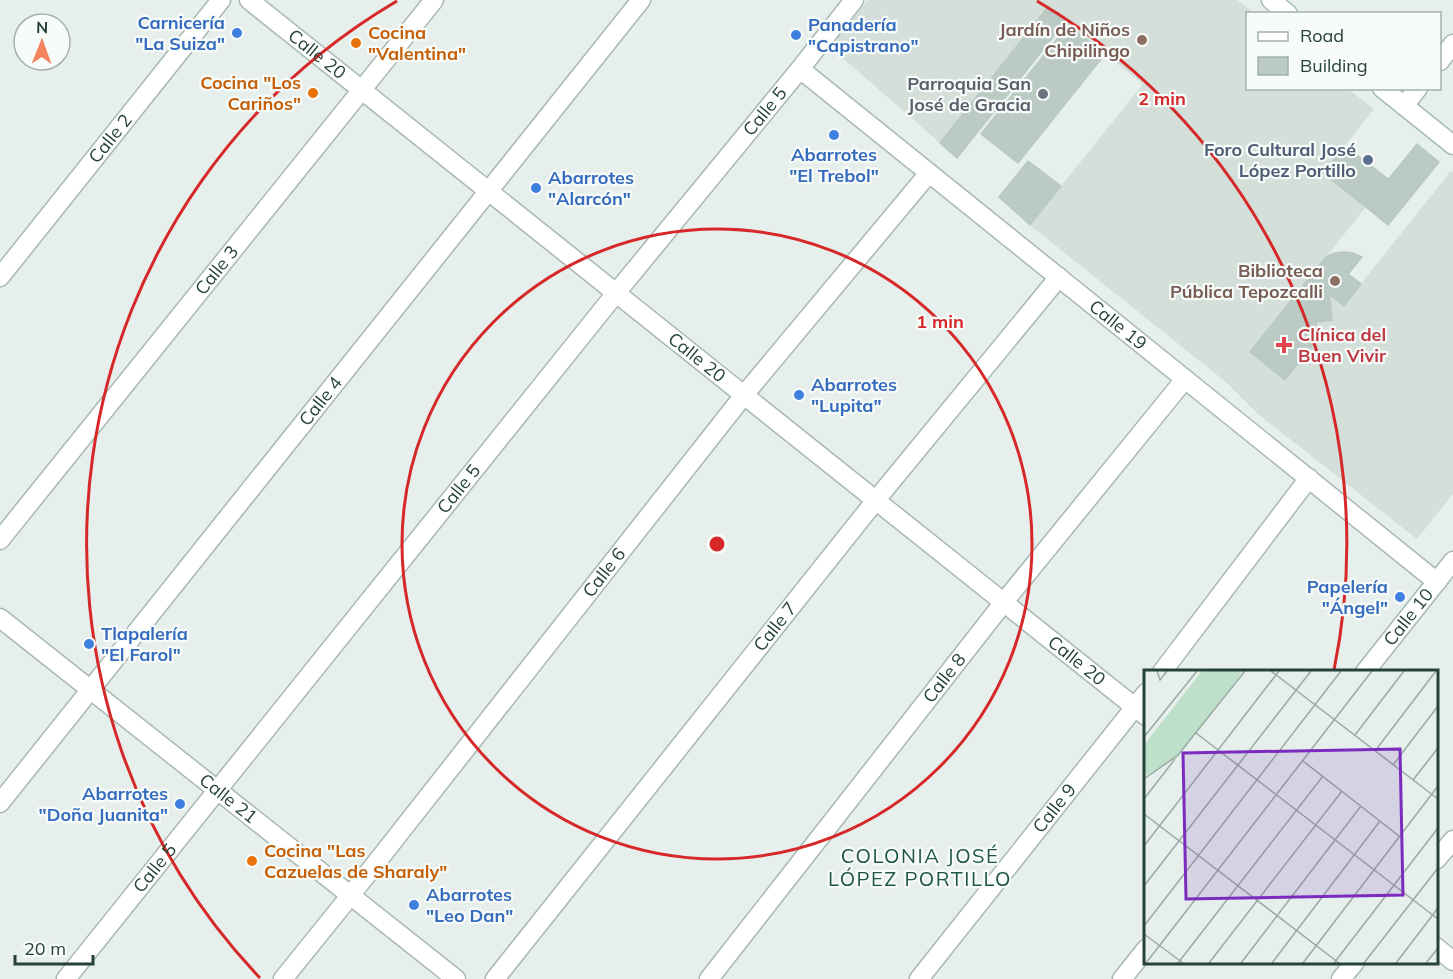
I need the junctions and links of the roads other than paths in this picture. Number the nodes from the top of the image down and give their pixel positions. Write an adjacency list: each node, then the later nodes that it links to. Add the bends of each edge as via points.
1 (221, 0): 16 (street, Calle 2)
2 (249, 0): 9 (street, Calle 20)
3 (434, 0): 9 (street, Calle 3)
4 (641, 0): 15 (street, Calle 4)
5 (854, 0): 8 (street, Calle 5)
6 (1453, 44): 7 (street)
7 (1441, 60)
8 (800, 69): 14 (street, Calle 19); 18 (street, Calle 5)
9 (362, 90): 15 (street, Calle 20); 23 (street, Calle 3)
10 (1384, 90): 12 (street)
11 (1416, 90): 12 (street)
12 (1404, 106): 13 (street)
13 (1453, 145)
14 (930, 173): 17 (street, Calle 19); 20 (street, Calle 6)
15 (489, 191): 18 (street, Calle 20); 30 (street, Calle 4)
16 (0, 277)
17 (1059, 278): 19 (street, Calle 19); 22 (street, Calle 7)
18 (616, 293): 20 (street, Calle 20); 32 (street, Calle 5)
19 (1185, 379): 21 (street, Calle 19); 26 (street, Calle 8)
20 (744, 395): 22 (street, Calle 20); 36 (street, Calle 6)
21 (1308, 478): 25 (street, Calle 19); 28 (street)
22 (876, 500): 26 (street, Calle 20); 44 (street, Calle 7)
23 (0, 540)
24 (1453, 561): 25 (street, Calle 10)
25 (1437, 582): 29 (street, Calle 10)
26 (1004, 602): 31 (street, Calle 20); 45 (street, Calle 8)
27 (0, 618): 30 (street, Calle 21)
28 (1164, 670)
29 (1367, 670)
30 (90, 689): 32 (street, Calle 21); 33 (street, Calle 4)
31 (1142, 705): 46 (street, Calle 9)
32 (217, 790): 36 (street, Calle 21); 41 (street, Calle 5)
33 (0, 803)
34 (1453, 840): 35 (street)
35 (1438, 860)
36 (350, 896): 42 (street, Calle 6); 43 (street, Calle 21)
37 (1438, 948): 39 (street)
38 (1144, 952): 47 (street)
39 (1453, 961)
40 (1354, 964): 48 (street)
41 (66, 979)
42 (283, 979)
43 (456, 979)
44 (495, 979)
45 (709, 979)
46 (919, 979)
47 (1122, 979)
48 (1341, 979)

